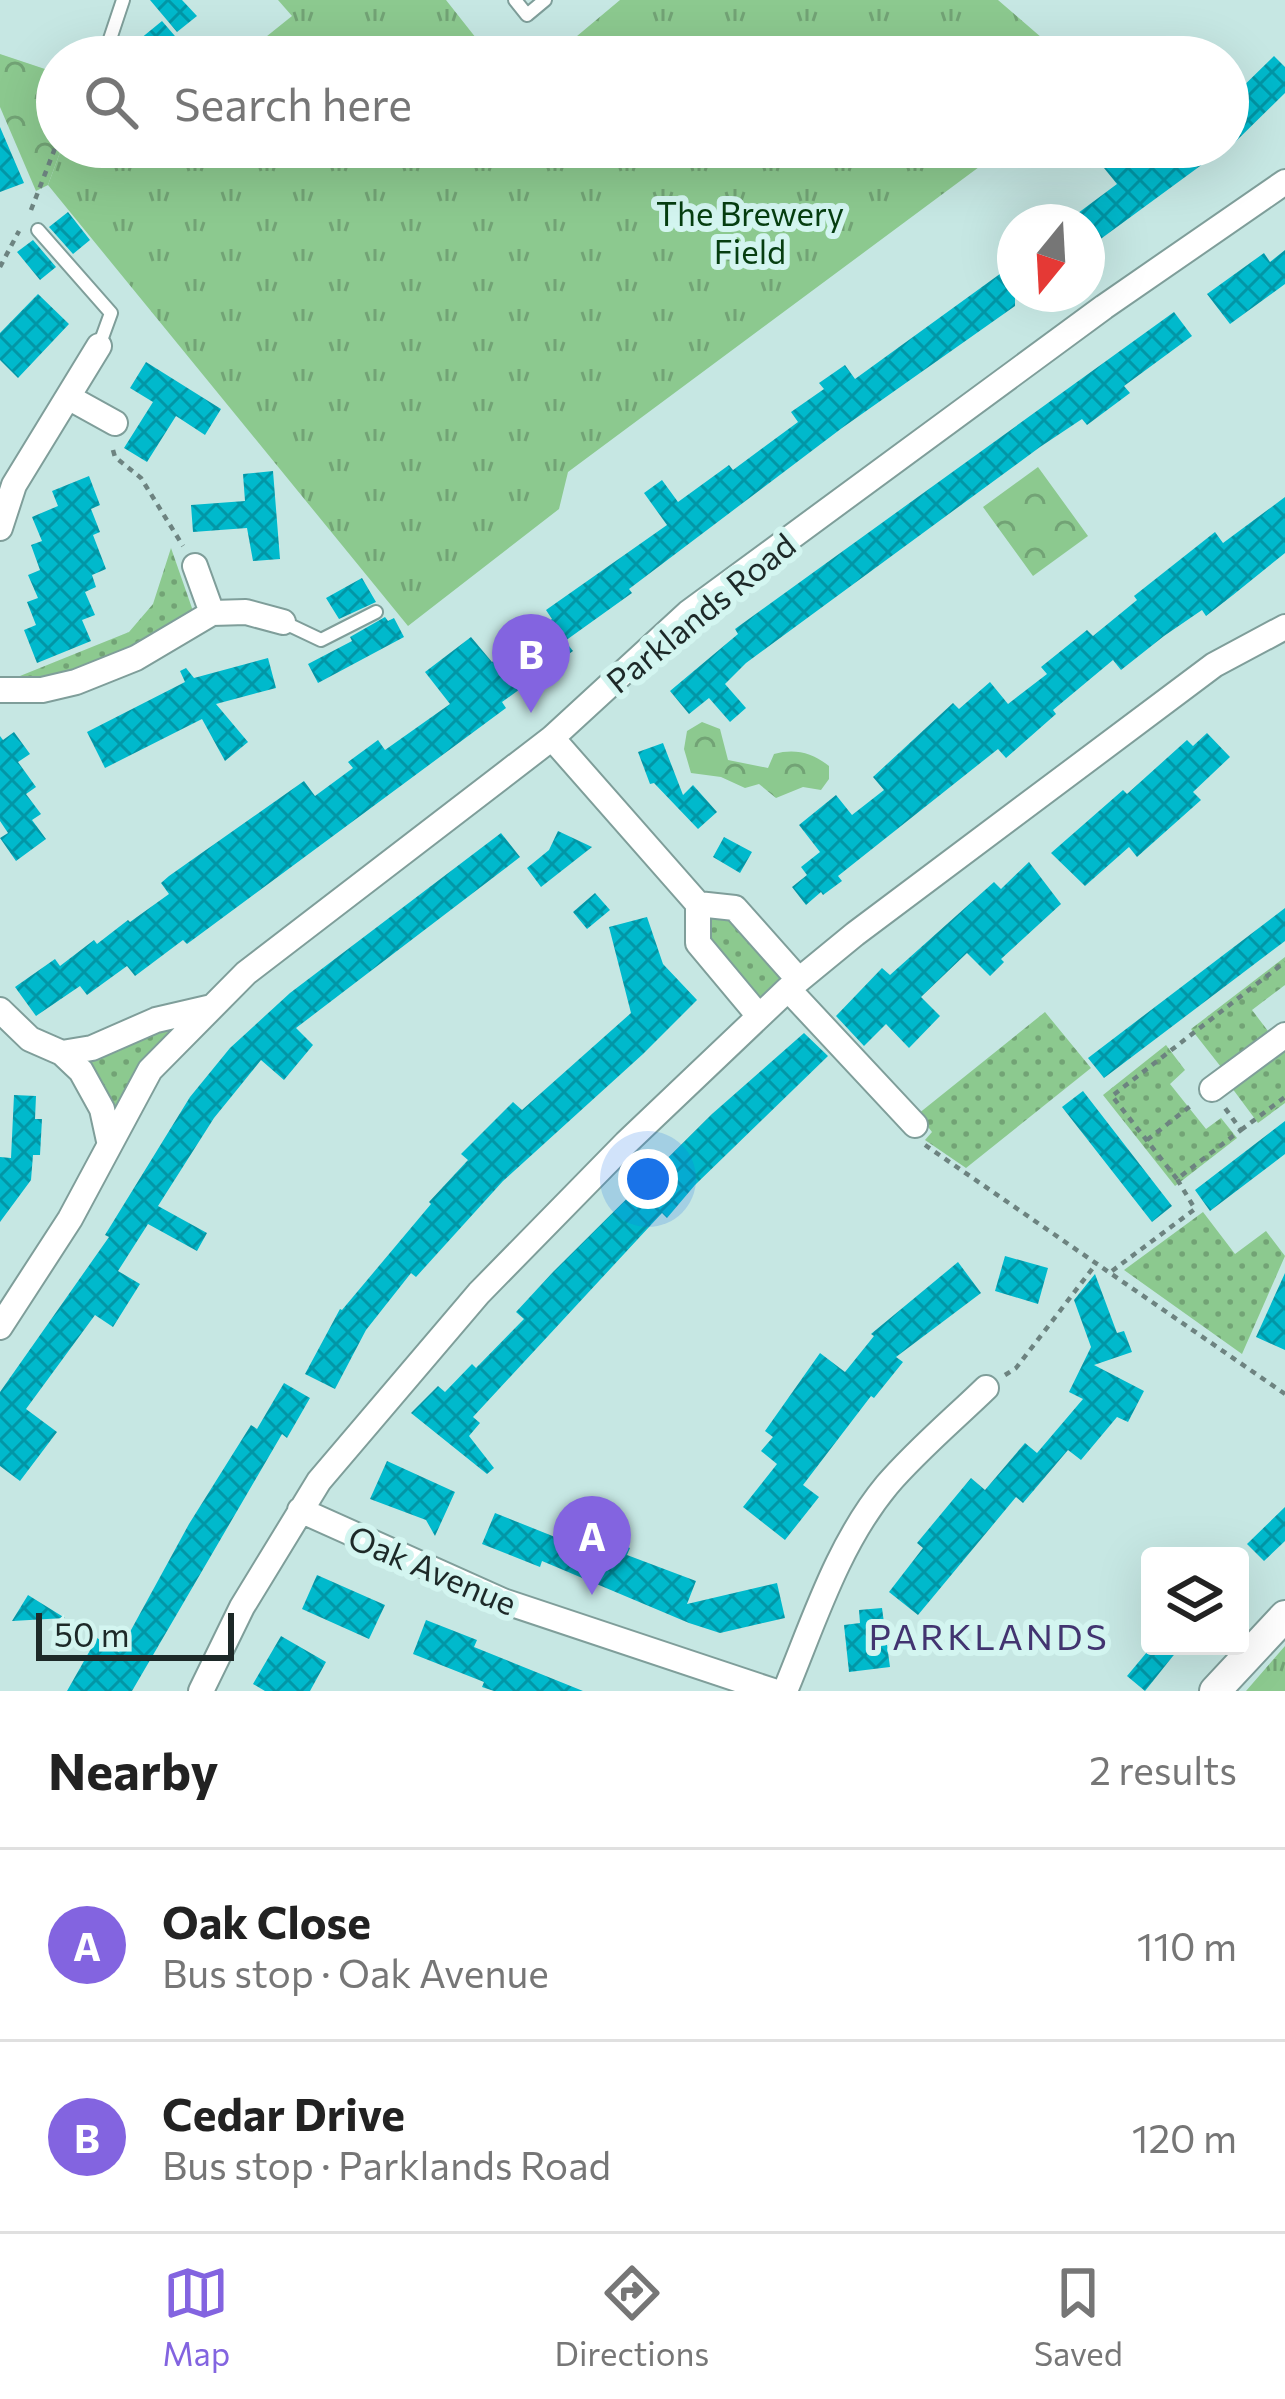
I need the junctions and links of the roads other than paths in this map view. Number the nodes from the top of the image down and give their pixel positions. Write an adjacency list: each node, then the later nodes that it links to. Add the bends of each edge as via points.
1 (123, 0): 4 (lane)
2 (515, 0): 3 (lane, via 527,15)
3 (545, 0)
4 (111, 36)
5 (1285, 182): 17 (street, Parklands Road, via 688,614)
6 (38, 230): 7 (lane, via 111,314)
7 (99, 346): 8 (street)
8 (68, 397): 9 (street); 10 (street, via 14,485)
9 (115, 423)
10 (0, 528)
11 (195, 566): 13 (street)
12 (376, 612): 14 (lane, via 321,640)
13 (212, 614): 14 (street); 16 (street, via 76,682)
14 (283, 622)
15 (1285, 627): 19 (street, via 1214,665)
16 (0, 690)
17 (552, 738): 18 (street); 20 (street, Parklands Road)
18 (698, 904): 19 (street, via 735,908); 22 (street, via 698,943)
19 (794, 984): 22 (street); 26 (street)
20 (212, 1007): 24 (street); 27 (street, Parklands Road, via 150,1070)
21 (0, 1010): 24 (street, via 30,1040)
22 (760, 1016): 30 (street, via 479,1293)
23 (1285, 1035): 25 (street)
24 (62, 1053): 27 (street, via 102,1109)
25 (1212, 1089)
26 (915, 1125)
27 (109, 1141): 28 (street, Parklands Road)
28 (0, 1328)
29 (986, 1388): 34 (street, via 916,1454 860,1524)
30 (300, 1510): 32 (street); 33 (street, Oak Avenue, via 503,1601)
31 (1285, 1616): 35 (street)
32 (201, 1691)
33 (773, 1691)
34 (785, 1691)
35 (1215, 1691)

